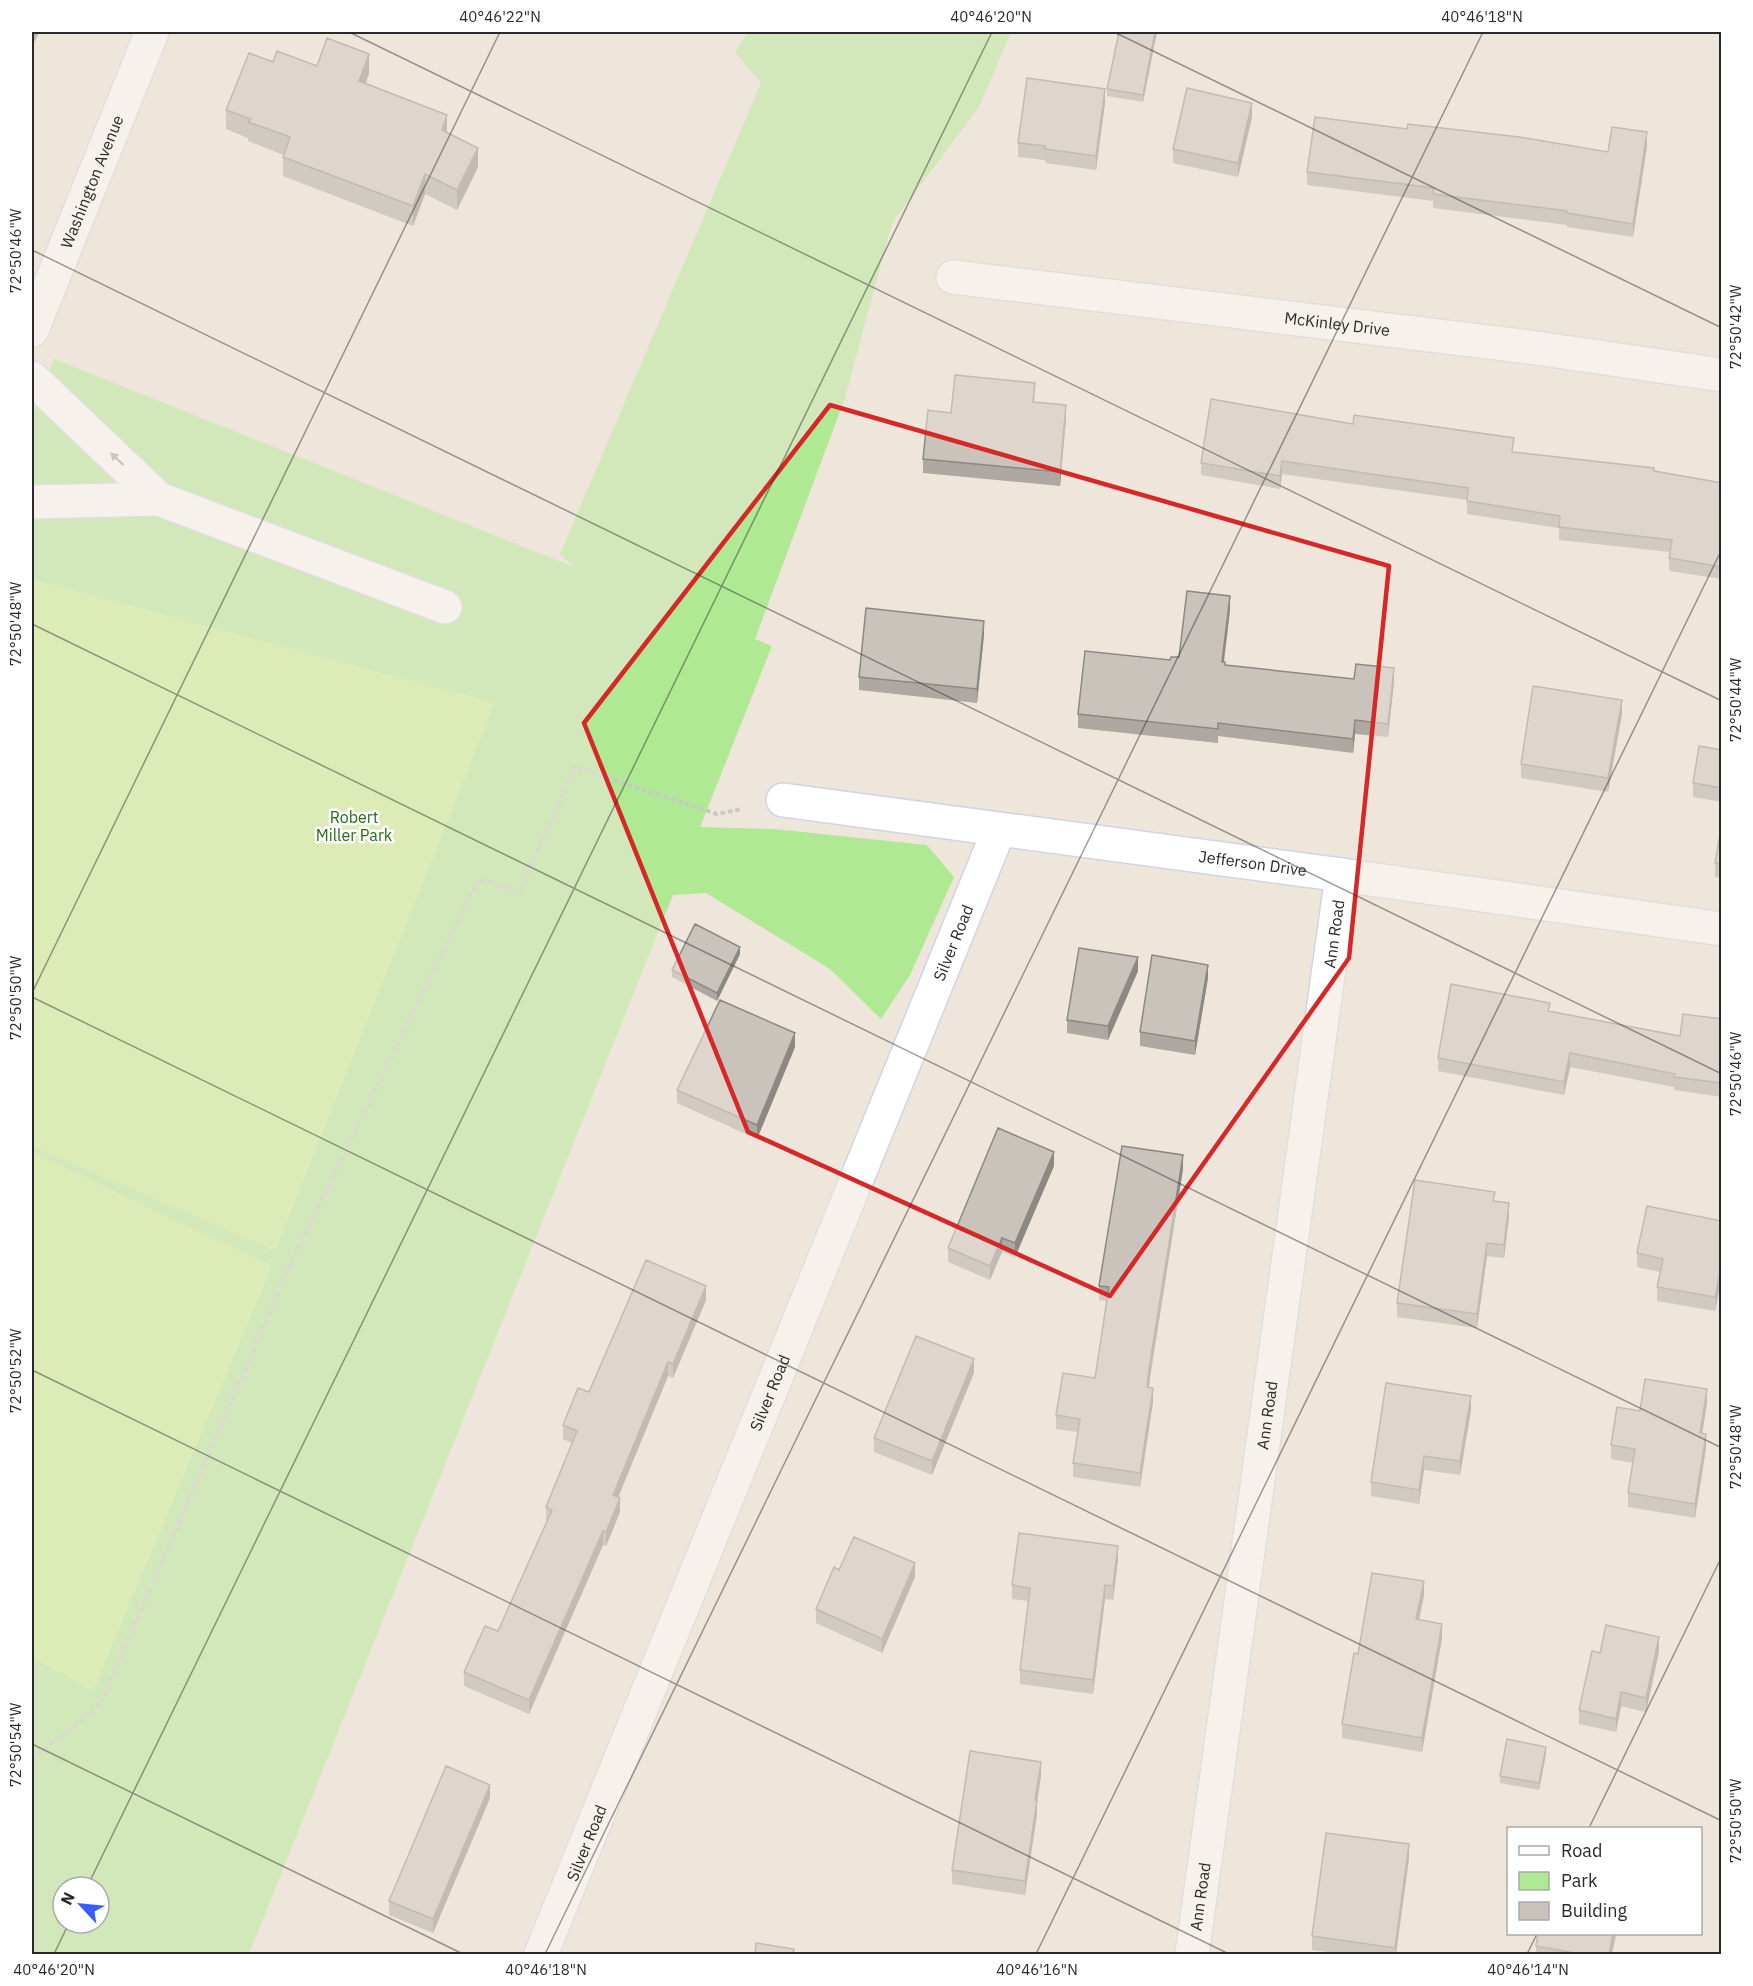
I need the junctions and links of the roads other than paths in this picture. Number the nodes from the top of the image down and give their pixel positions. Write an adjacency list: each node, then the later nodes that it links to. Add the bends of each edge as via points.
1 (152, 32): 3 (street, Washington Avenue)
2 (953, 277): 4 (street, McKinley Drive, via 1529,347)
3 (32, 330)
4 (1722, 375)
5 (32, 378): 6 (street, one-way to 5)
6 (159, 499): 7 (street); 8 (street)
7 (32, 502)
8 (445, 607)
9 (783, 800): 10 (street, Jefferson Drive)
10 (999, 830): 11 (street, Jefferson Drive); 13 (street, Silver Road)
11 (1342, 875): 12 (street, Jefferson Drive); 14 (street, Ann Road)
12 (1722, 929)
13 (541, 1954)
14 (1192, 1954)

